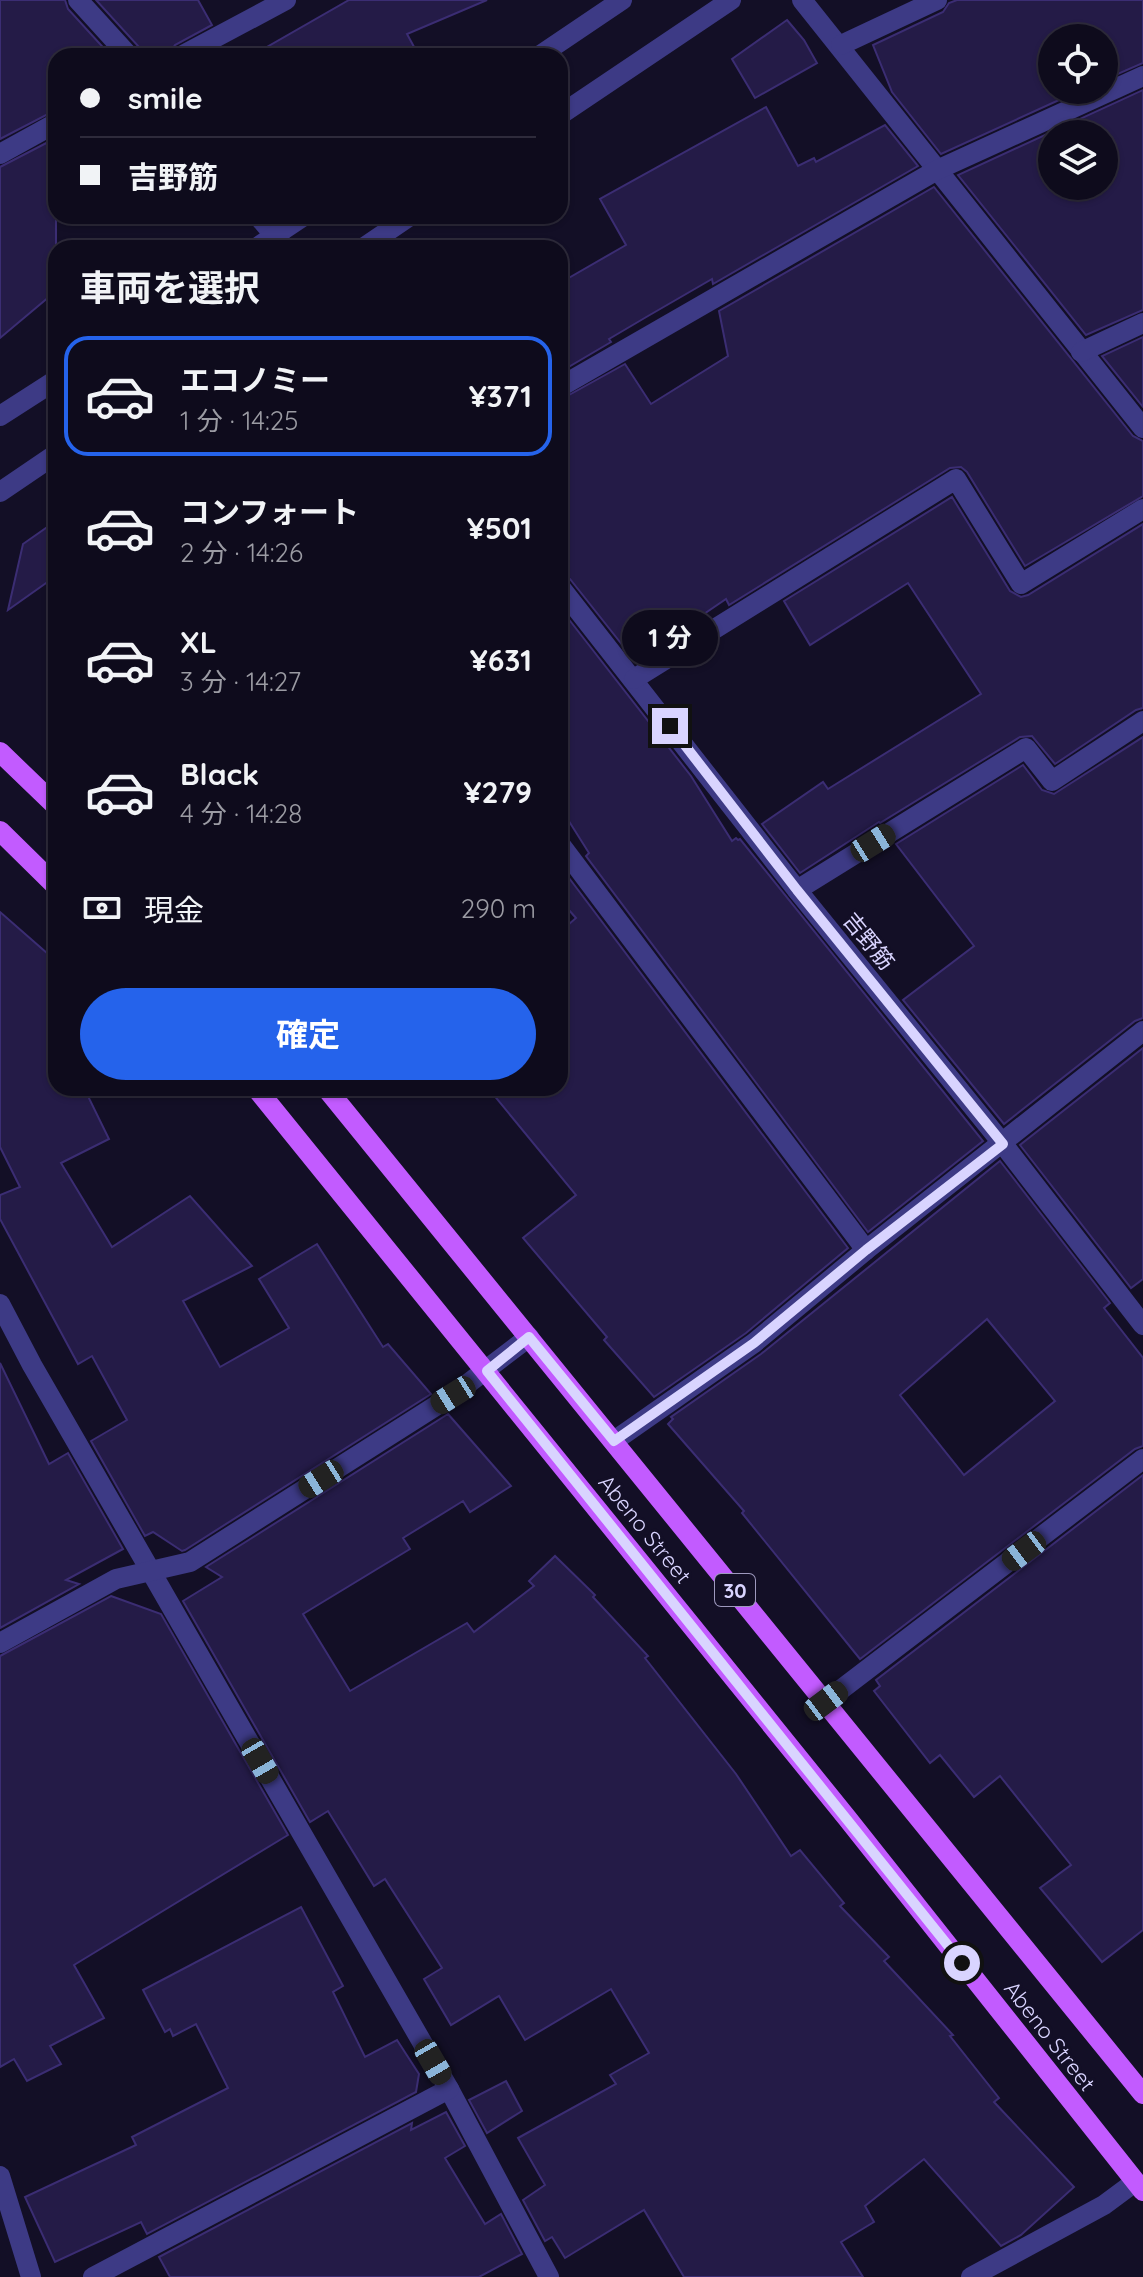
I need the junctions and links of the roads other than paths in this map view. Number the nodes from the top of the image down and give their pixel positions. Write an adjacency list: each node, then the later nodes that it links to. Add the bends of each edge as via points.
1 (78, 0): 8 (street)
2 (286, 0): 9 (street)
3 (622, 0): 10 (street)
4 (731, 0): 12 (street)
5 (802, 0): 7 (street)
6 (937, 0): 7 (street)
7 (841, 45): 15 (street)
8 (122, 48)
9 (196, 48)
10 (551, 48)
11 (1143, 76): 15 (street)
12 (568, 110)
13 (48, 127): 14 (street)
14 (0, 154)
15 (937, 170): 23 (street); 24 (street)
16 (265, 224): 19 (street)
17 (297, 224): 20 (street)
18 (398, 224): 21 (street)
19 (278, 240)
20 (282, 240)
21 (375, 240)
22 (1143, 323): 23 (street)
23 (1081, 352): 27 (street)
24 (568, 382)
25 (48, 385): 26 (street)
26 (0, 416)
27 (1143, 428)
28 (48, 459): 29 (street)
29 (0, 492)
30 (1143, 509): 32 (street, via 1021,584 956,479)
31 (568, 597): 32 (street, 吉野筋)
32 (634, 679): 39 (street, 吉野筋)
33 (1143, 721): 39 (street, via 1052,781 1026,748)
34 (0, 752): 35 (main road)
35 (48, 798)
36 (0, 831): 38 (main road)
37 (568, 855): 44 (street)
38 (48, 878)
39 (797, 890): 43 (street, 吉野筋)
40 (1143, 1031): 43 (street)
41 (263, 1096): 48 (main road, Abeno Street / 30)
42 (333, 1096): 47 (main road, Abeno Street / 30)
43 (1003, 1144): 44 (street); 46 (street, 吉野筋)
44 (866, 1250): 49 (street, via 754,1343)
45 (0, 1304): 51 (street)
46 (1139, 1312)
47 (529, 1337): 48 (street); 49 (main road, Abeno Street / 30)
48 (487, 1371): 51 (street, via 190,1562); 57 (main road, Abeno Street / 30)
49 (614, 1441): 53 (main road, Abeno Street / 30)
50 (1143, 1459): 53 (street)
51 (150, 1570): 52 (street, via 116,1579); 54 (street)
52 (0, 1643)
53 (826, 1701): 55 (main road, Abeno Street / 30)
54 (449, 2089): 59 (street); 60 (street)
55 (1143, 2094)
56 (0, 2176): 58 (street)
57 (1139, 2186): 61 (street)
58 (31, 2277)
59 (93, 2277)
60 (549, 2277)
61 (971, 2277)

